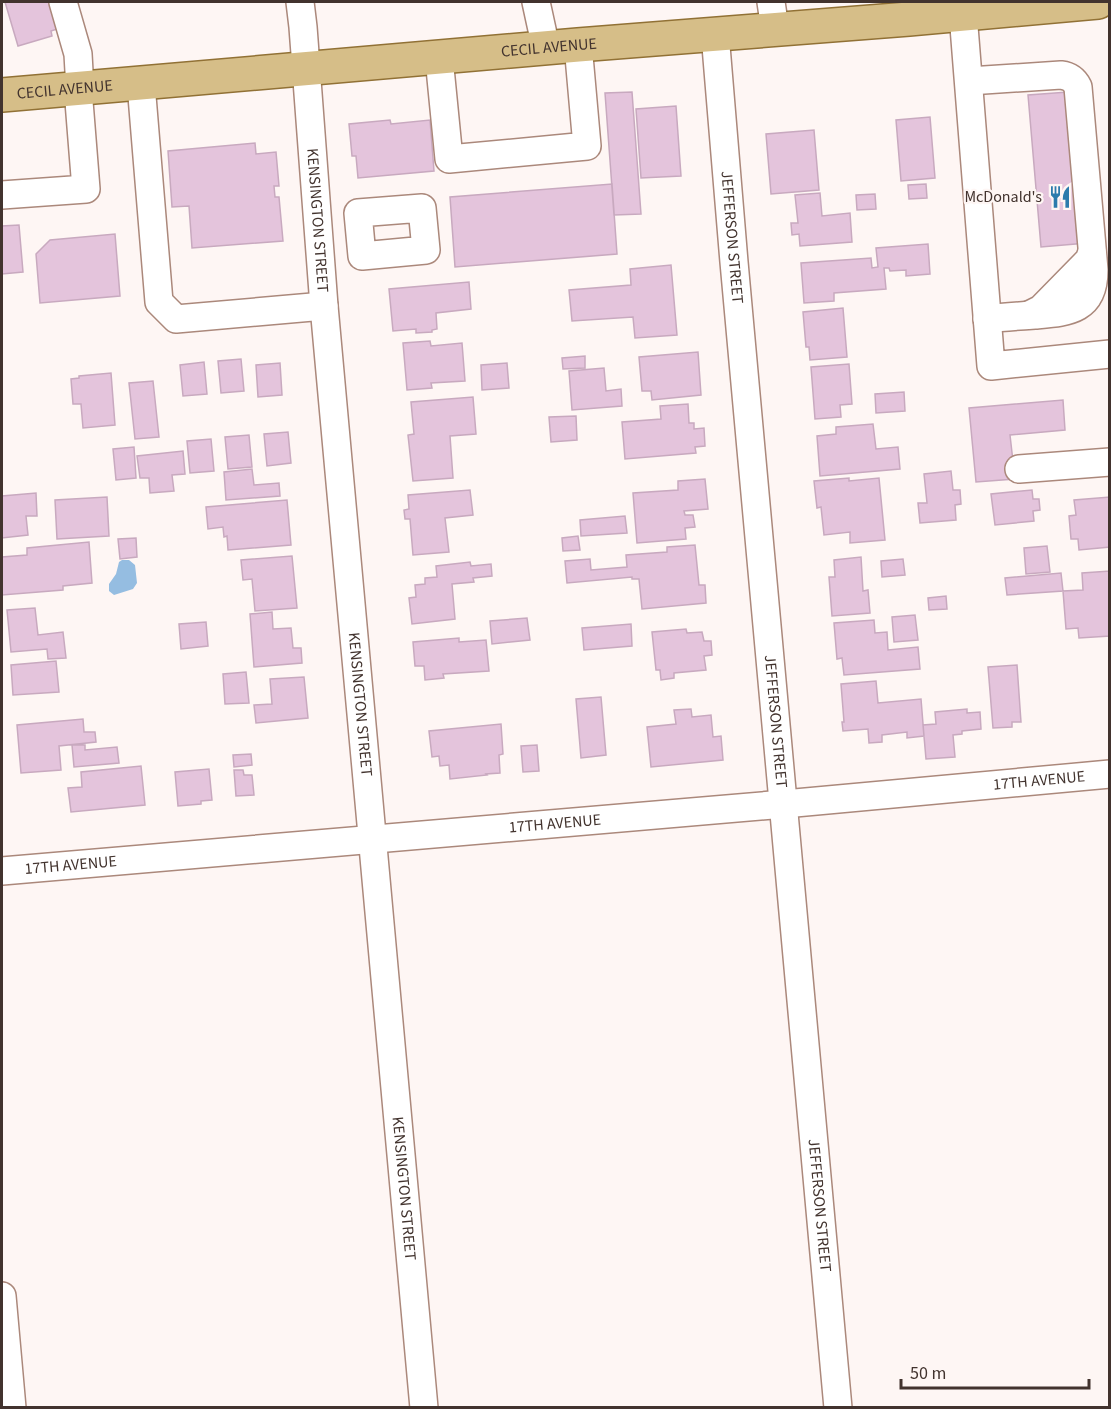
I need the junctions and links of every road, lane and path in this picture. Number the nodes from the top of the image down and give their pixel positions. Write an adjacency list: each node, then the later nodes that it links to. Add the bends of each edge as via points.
1 (63, 2): 15 (street, via 78,54)
2 (300, 2): 12 (street, KENSINGTON STREET)
3 (536, 2): 10 (street)
4 (1079, 2): 5 (main road, CECIL AVENUE)
5 (1012, 6): 7 (main road, CECIL AVENUE)
6 (908, 10): 7 (main road, CECIL AVENUE); 8 (main road, CECIL AVENUE)
7 (963, 14): 13 (street)
8 (773, 15): 9 (main road, CECIL AVENUE)
9 (715, 34): 10 (main road, CECIL AVENUE); 26 (street, JEFFERSON STREET)
10 (562, 47): 11 (main road, CECIL AVENUE); 11 (street, via 587,146 449,159)
11 (440, 58): 12 (main road, CECIL AVENUE)
12 (306, 70): 14 (main road, CECIL AVENUE); 19 (street, KENSINGTON STREET)
13 (969, 81): 21 (street); 21 (street, via 1061,75 1075,82 1094,270 1088,297 1070,311)
14 (141, 84): 15 (main road, CECIL AVENUE); 20 (street, via 159,302 176,319)
15 (79, 89): 16 (main road, CECIL AVENUE); 17 (street, via 86,189)
16 (2, 95)
17 (2, 195)
18 (362, 255): 19 (street)
19 (320, 259): 20 (street, KENSINGTON STREET)
20 (324, 306): 27 (street, KENSINGTON STREET)
21 (987, 319): 22 (street, via 992,366)
22 (1110, 354)
23 (1110, 462): 24 (street)
24 (1019, 470)
25 (1110, 774): 26 (street, 17TH AVENUE)
26 (784, 804): 27 (street, 17TH AVENUE); 32 (street, JEFFERSON STREET)
27 (373, 839): 28 (street, 17TH AVENUE); 31 (street, KENSINGTON STREET)
28 (2, 870)
29 (2, 1296): 30 (street)
30 (12, 1407)
31 (424, 1407)
32 (838, 1407)

